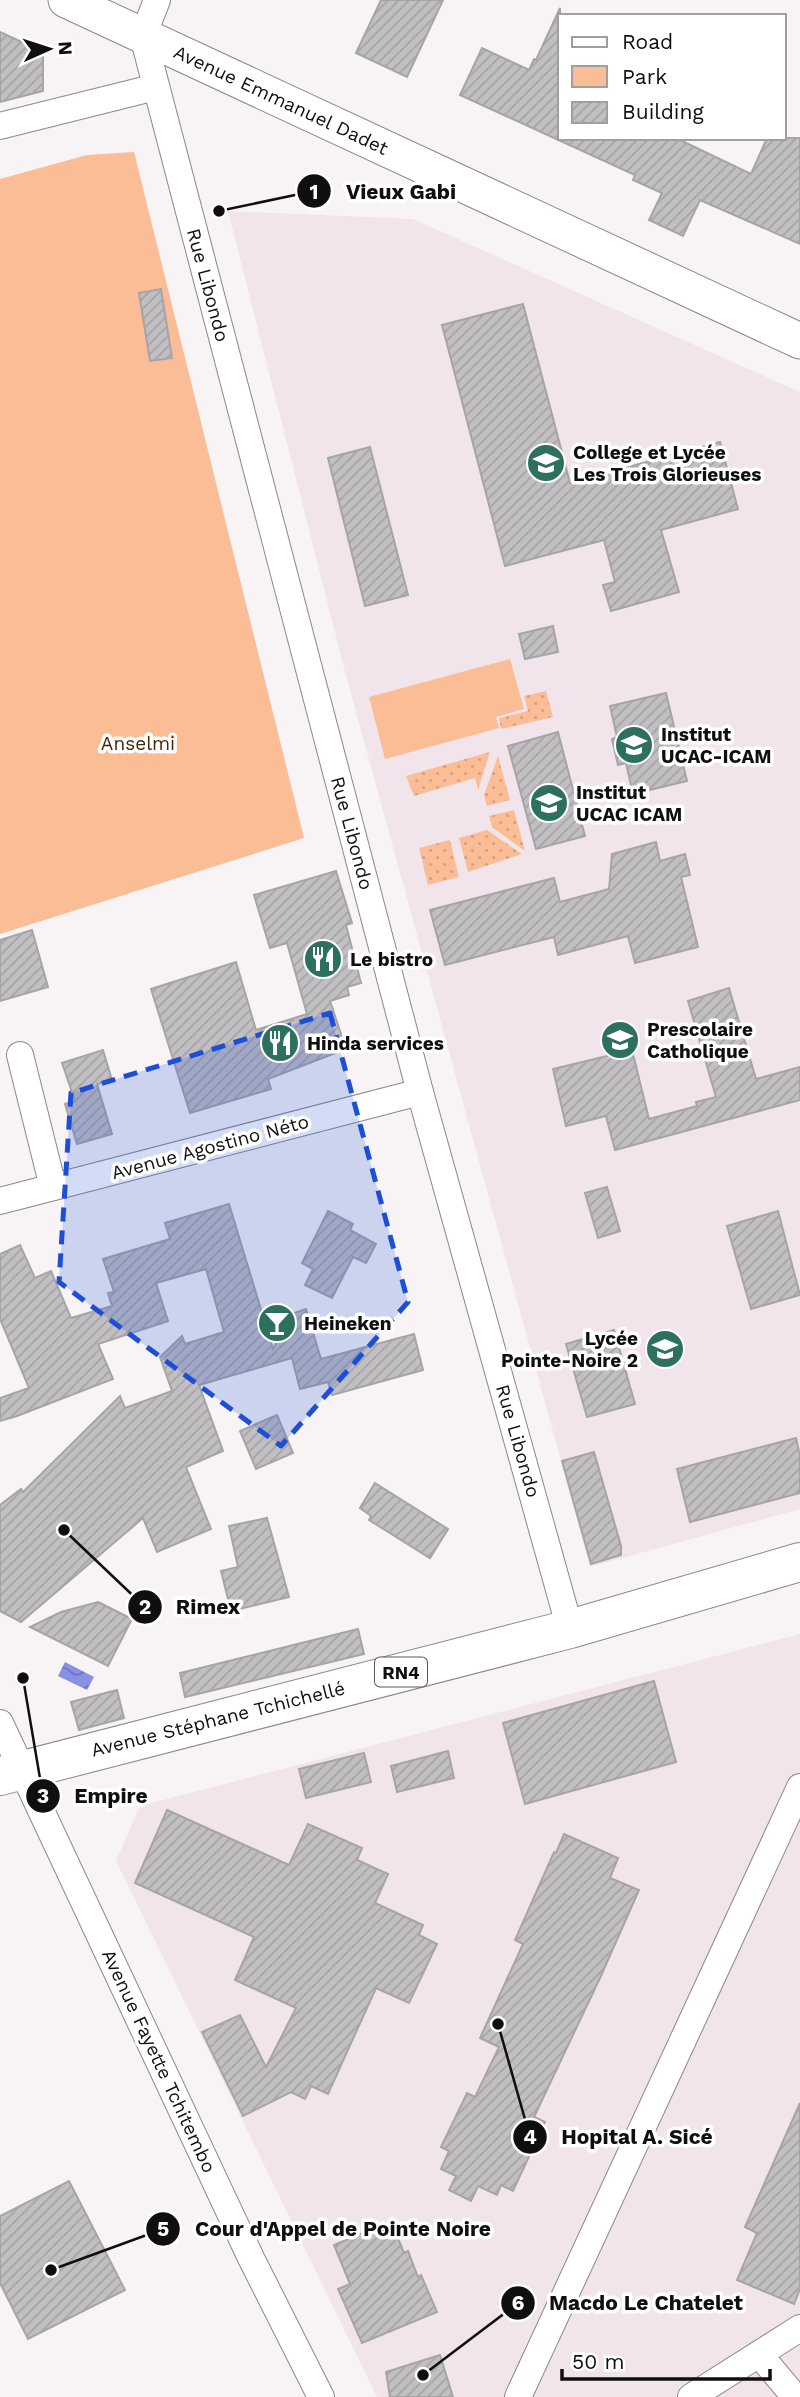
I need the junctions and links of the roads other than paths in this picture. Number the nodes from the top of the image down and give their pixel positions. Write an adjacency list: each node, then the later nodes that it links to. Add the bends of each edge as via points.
1 (66, 0): 3 (main road, Avenue Emmanuel Dadet)
2 (156, 0): 3 (street)
3 (143, 36): 4 (street, Rue Libondo); 6 (main road, Avenue Emmanuel Dadet)
4 (156, 87): 5 (street); 8 (street, Rue Libondo)
5 (0, 126)
6 (800, 341)
7 (20, 1055): 9 (street)
8 (420, 1092): 9 (street, Avenue Agostino Néto); 12 (street, Rue Libondo)
9 (53, 1187): 10 (street, Avenue Agostino Néto)
10 (0, 1201)
11 (800, 1562): 12 (highway, Avenue Stéphane Tchichellé / RN4)
12 (570, 1629): 14 (highway, Avenue Stéphane Tchichellé / RN4)
13 (0, 1723): 14 (street, Avenue Fayette Tchitembo)
14 (11, 1773): 18 (street, Avenue Fayette Tchitembo)
15 (800, 1787): 19 (street)
16 (800, 2328): 17 (street)
17 (760, 2354): 20 (street); 21 (street)
18 (321, 2397)
19 (518, 2397)
20 (691, 2397)
21 (795, 2397)

